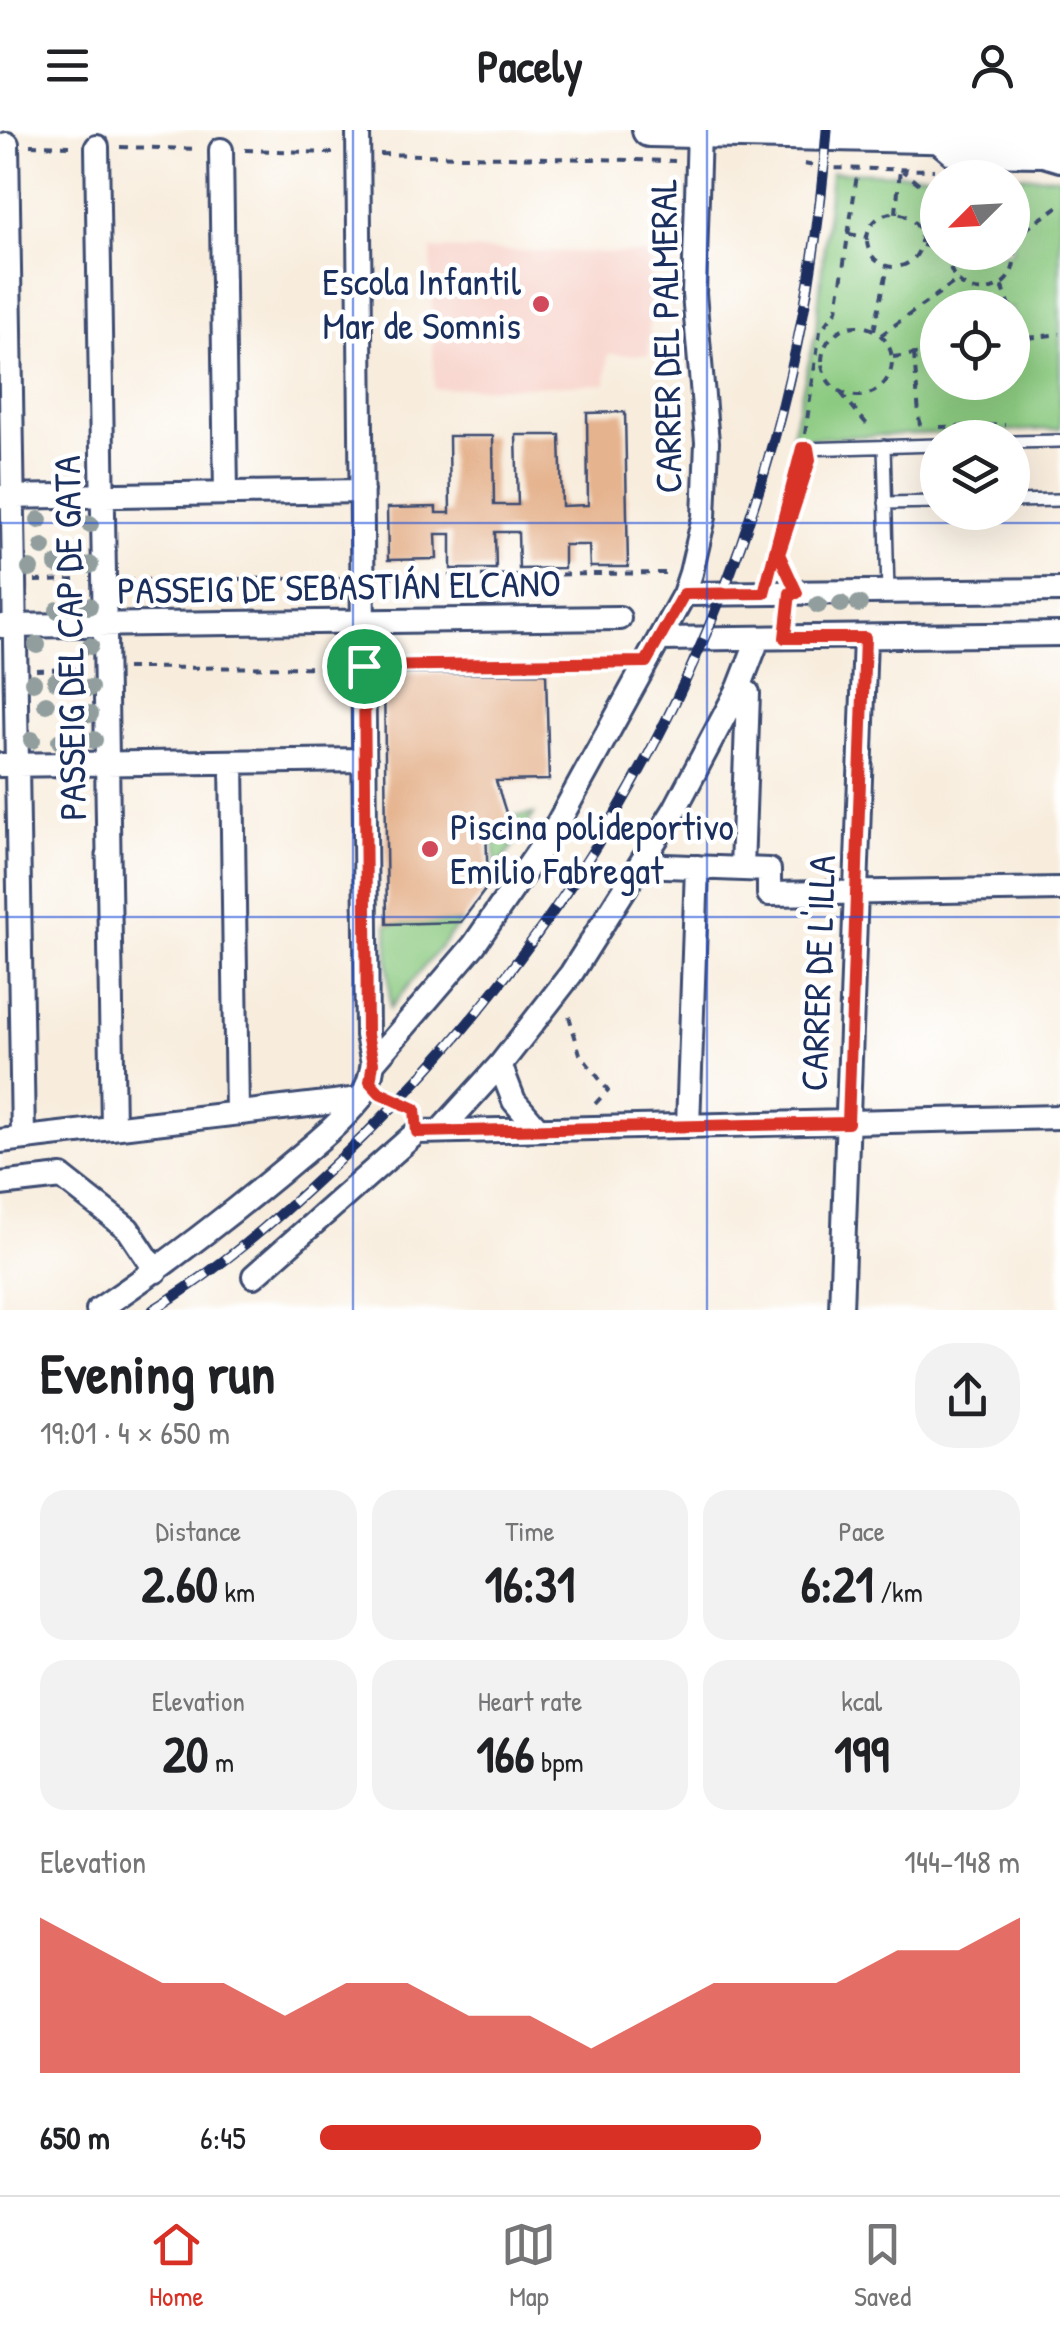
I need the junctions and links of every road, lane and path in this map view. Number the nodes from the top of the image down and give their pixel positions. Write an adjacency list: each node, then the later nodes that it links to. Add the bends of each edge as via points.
1 (358, 130): 40 (street)
2 (649, 130): 7 (street)
3 (1032, 134): 4 (street); 5 (street)
4 (934, 138): 7 (street); 10 (street, via 954,154)
5 (1060, 140)
6 (7, 144): 43 (street, PASSEIG DEL CAP DE GATA)
7 (699, 146): 52 (street, CARRER DEL PALMERAL, via 694,294 707,442 704,516)
8 (97, 147): 42 (street, PASSEIG DEL CAP DE GATA)
9 (221, 150): 41 (street)
10 (1060, 160)
11 (794, 161): 16 (path, via 858,168)
12 (920, 184): 14 (path, via 900,169)
13 (1060, 205): 15 (path)
14 (896, 213): 17 (path, via 882,215); 18 (path, via 915,224)
15 (1030, 229)
16 (849, 234): 17 (path); 39 (path, via 838,310 820,330)
17 (866, 236): 19 (path, via 868,250)
18 (920, 245): 19 (path, via 909,263)
19 (888, 267): 25 (path)
20 (950, 270): 22 (path)
21 (1013, 270): 23 (path)
22 (956, 280): 23 (path, via 970,290); 27 (path)
23 (1002, 286): 24 (path)
24 (1004, 290)
25 (874, 330): 27 (path); 32 (path, via 846,327 825,344 823,372)
26 (1060, 334): 28 (path)
27 (881, 335): 31 (path)
28 (1030, 337)
29 (920, 353): 30 (path)
30 (914, 354): 31 (path); 33 (path)
31 (892, 357): 32 (path, via 890,376 877,390 860,397)
32 (842, 393): 34 (path)
33 (920, 427)
34 (870, 428)
35 (1060, 441): 36 (lane)
36 (1030, 442)
37 (920, 445): 38 (lane)
38 (884, 446): 39 (lane); 47 (lane)
39 (808, 448): 50 (lane, via 802,448)
40 (362, 492): 41 (street); 54 (street)
41 (226, 493): 42 (street)
42 (103, 495): 43 (street); 55 (street, PASSEIG DEL CAP DE GATA)
43 (6, 496): 56 (street, PASSEIG DEL CAP DE GATA)
44 (1060, 500): 45 (lane)
45 (1030, 501)
46 (920, 502): 47 (lane)
47 (885, 503): 49 (lane)
48 (1060, 590): 49 (street)
49 (888, 592): 51 (street)
50 (764, 593): 51 (street); 52 (street)
51 (790, 593): 59 (street)
52 (684, 594): 61 (street, CARRER DEL PALMERAL)
53 (619, 618): 54 (street, PASSEIG DE SEBASTIÁN ELCANO)
54 (363, 621): 55 (street, PASSEIG DE SEBASTIÁN ELCANO); 63 (street)
55 (105, 624): 56 (street, PASSEIG DE SEBASTIÁN ELCANO); 64 (street, PASSEIG DEL CAP DE GATA)
56 (8, 626): 65 (street, PASSEIG DEL CAP DE GATA)
57 (1060, 634): 60 (street)
58 (758, 638): 59 (street); 61 (street); 71 (street, via 738,688)
59 (785, 638): 60 (street)
60 (865, 638): 75 (street, CARRER DE L'ILLA)
61 (660, 639): 62 (street, CARRER DEL PALMERAL)
62 (646, 662): 63 (path, PASSEIG DE SEBASTIÁN ELCANO); 78 (street, CARRER DEL PALMERAL, via 558,823)
63 (364, 666): 64 (path, PASSEIG DE SEBASTIÁN ELCANO); 67 (street)
64 (105, 668): 65 (path, PASSEIG DE SEBASTIÁN ELCANO); 69 (street, PASSEIG DEL CAP DE GATA)
65 (16, 670): 70 (street, PASSEIG DEL CAP DE GATA)
66 (748, 693): 73 (street)
67 (364, 760): 68 (street); 78 (street)
68 (232, 762): 69 (street); 79 (street)
69 (107, 763): 70 (street); 83 (street, PASSEIG DEL CAP DE GATA)
70 (9, 765): 87 (street, PASSEIG DEL CAP DE GATA)
71 (640, 865): 72 (street); 76 (street)
72 (696, 867): 73 (street); 82 (street)
73 (742, 868): 75 (street, via 770,870 769,894)
74 (1060, 889): 75 (street)
75 (856, 893): 81 (street, CARRER DE L'ILLA)
76 (551, 1000): 77 (street); 84 (path, via 569,1014 580,1054 608,1090 590,1108)
77 (500, 1065): 85 (street, via 514,1101); 86 (street)
78 (368, 1081): 79 (street); 86 (path, via 415,1109); 89 (street, CARRER DEL PALMERAL, via 307,1150)
79 (237, 1113): 83 (street)
80 (1060, 1117): 81 (street)
81 (848, 1123): 82 (street); 92 (street, CARRER DE L'ILLA)
82 (688, 1126): 84 (street)
83 (113, 1127): 87 (street)
84 (591, 1128): 85 (street)
85 (538, 1129): 86 (street)
86 (428, 1132): 90 (street)
87 (12, 1139)
88 (0, 1184): 89 (street, via 62,1177 128,1228)
89 (156, 1271): 91 (street, CARRER DEL PALMERAL)
90 (254, 1276)
91 (98, 1310)
92 (841, 1310)

